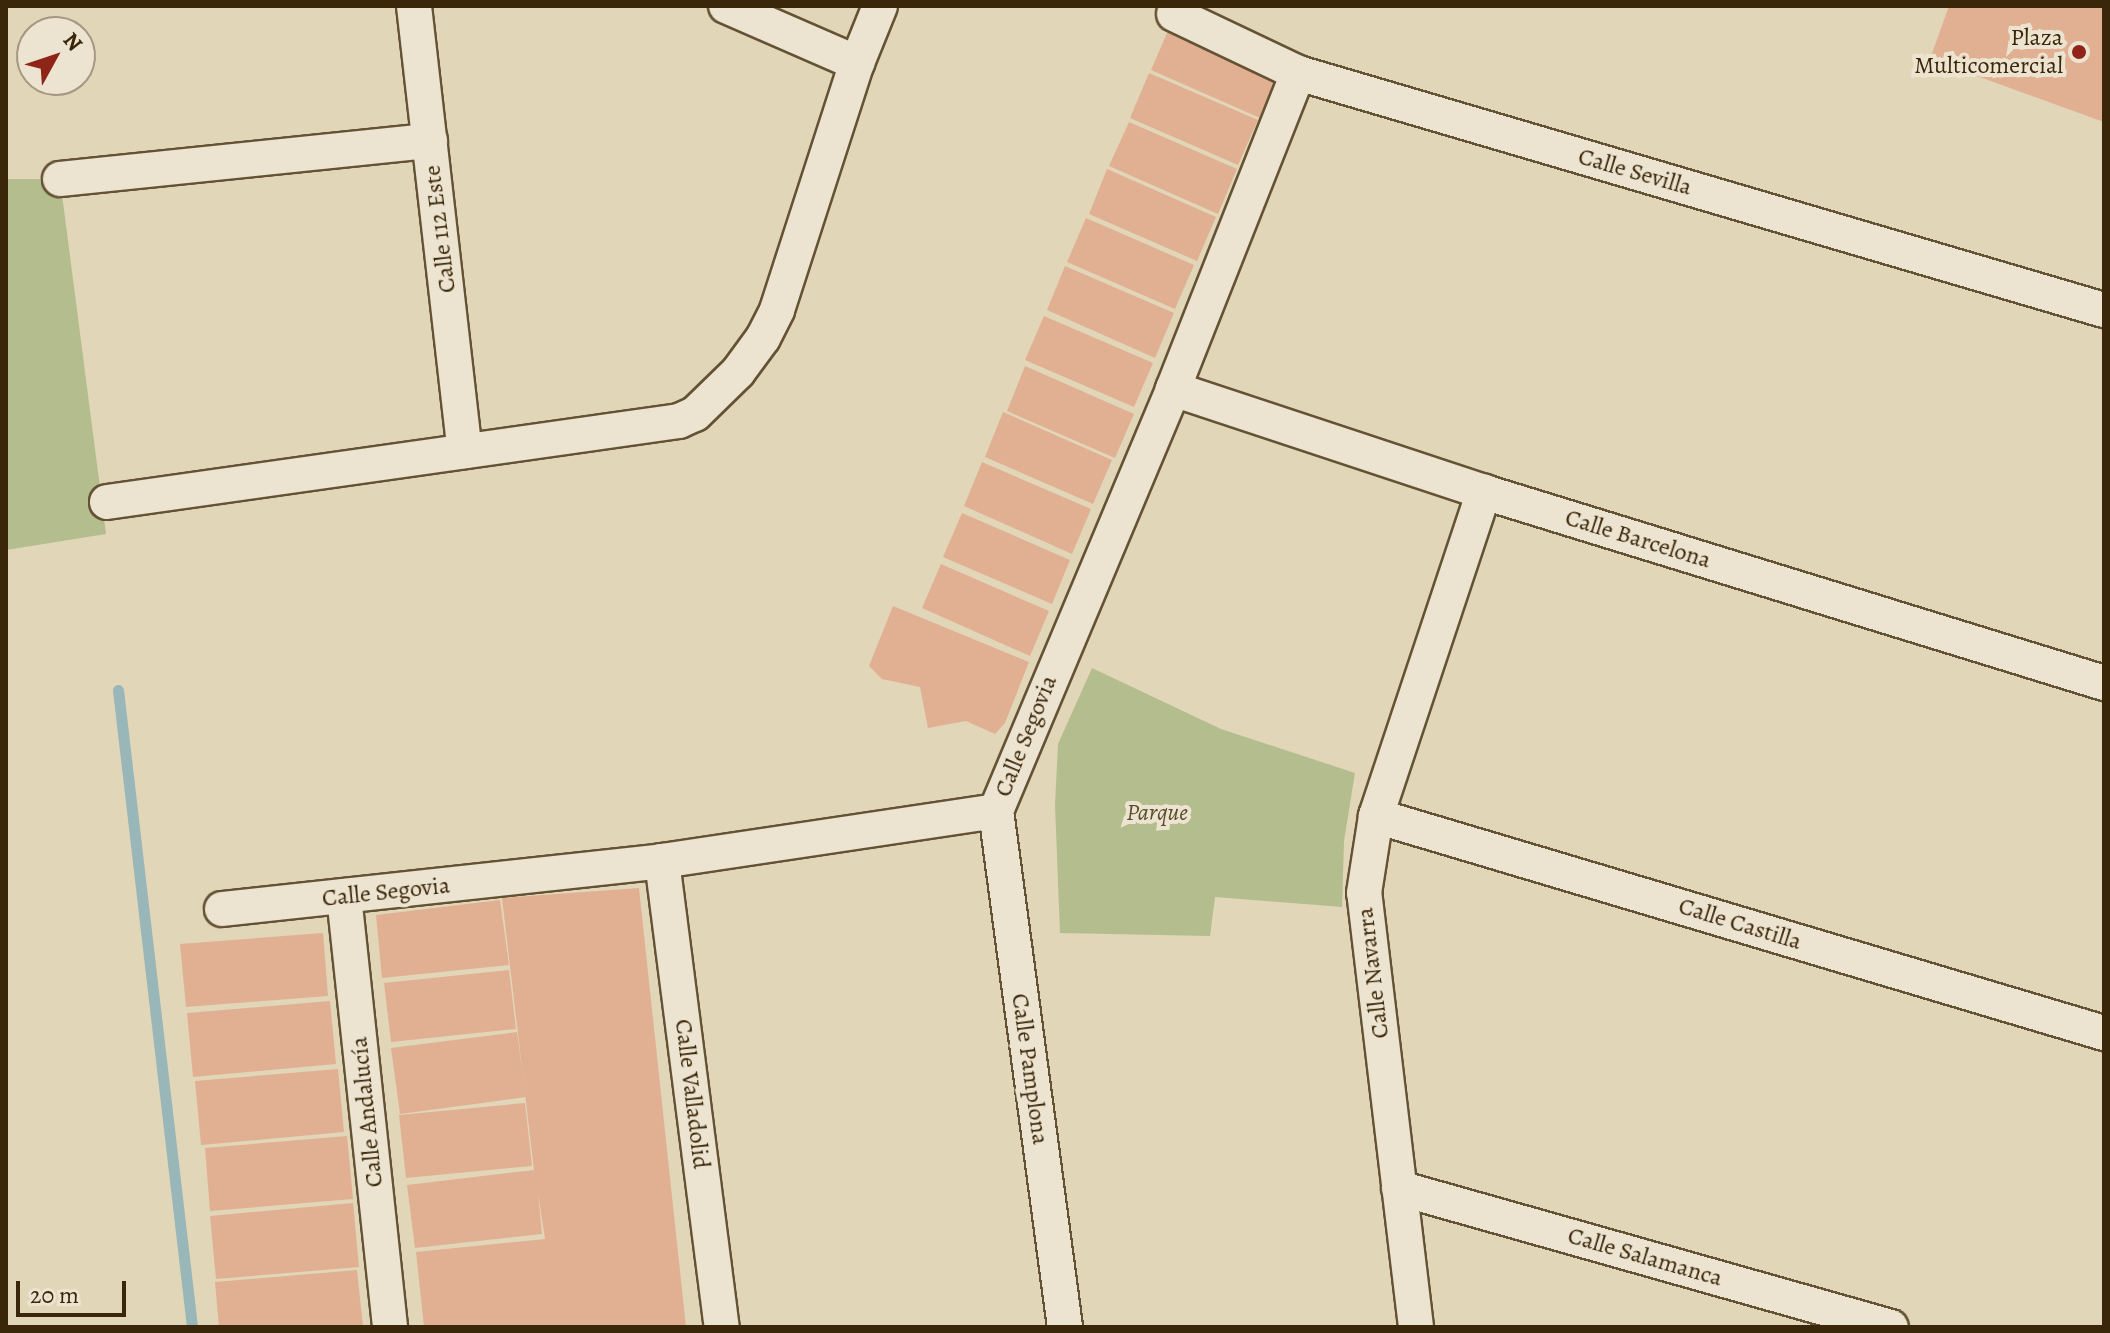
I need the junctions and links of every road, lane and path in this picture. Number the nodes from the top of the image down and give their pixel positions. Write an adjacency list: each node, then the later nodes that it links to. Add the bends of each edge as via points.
1 (414, 6): 7 (street, Calle 112 Este)
2 (726, 6): 5 (street)
3 (880, 6): 5 (street)
4 (1174, 14): 6 (street, Calle Sevilla)
5 (857, 63): 11 (street, via 777,310 763,338 709,403 679,421)
6 (1298, 73): 9 (street, Calle Sevilla); 10 (street, Calle Segovia)
7 (430, 141): 8 (street); 11 (street, Calle 112 Este)
8 (60, 179)
9 (2104, 310)
10 (1173, 389): 12 (street, Calle Barcelona); 15 (street, Calle Segovia)
11 (465, 451): 13 (street)
12 (1484, 492): 14 (street, Calle Barcelona); 16 (street, Calle Navarra)
13 (107, 502)
14 (2104, 683)
15 (996, 811): 17 (street, Calle Segovia); 24 (street, Calle Pamplona)
16 (1376, 816): 20 (street, Calle Castilla); 21 (street, Calle Navarra, via 1364,914)
17 (662, 861): 18 (street, Calle Segovia); 23 (street, Calle Valladolid)
18 (344, 896): 19 (street, Calle Segovia); 22 (street, Calle Andalucía)
19 (222, 909)
20 (2104, 1033)
21 (1399, 1188): 25 (street, Calle Navarra); 26 (street, Calle Salamanca)
22 (390, 1327)
23 (722, 1327)
24 (1065, 1327)
25 (1416, 1327)
26 (1891, 1327)

